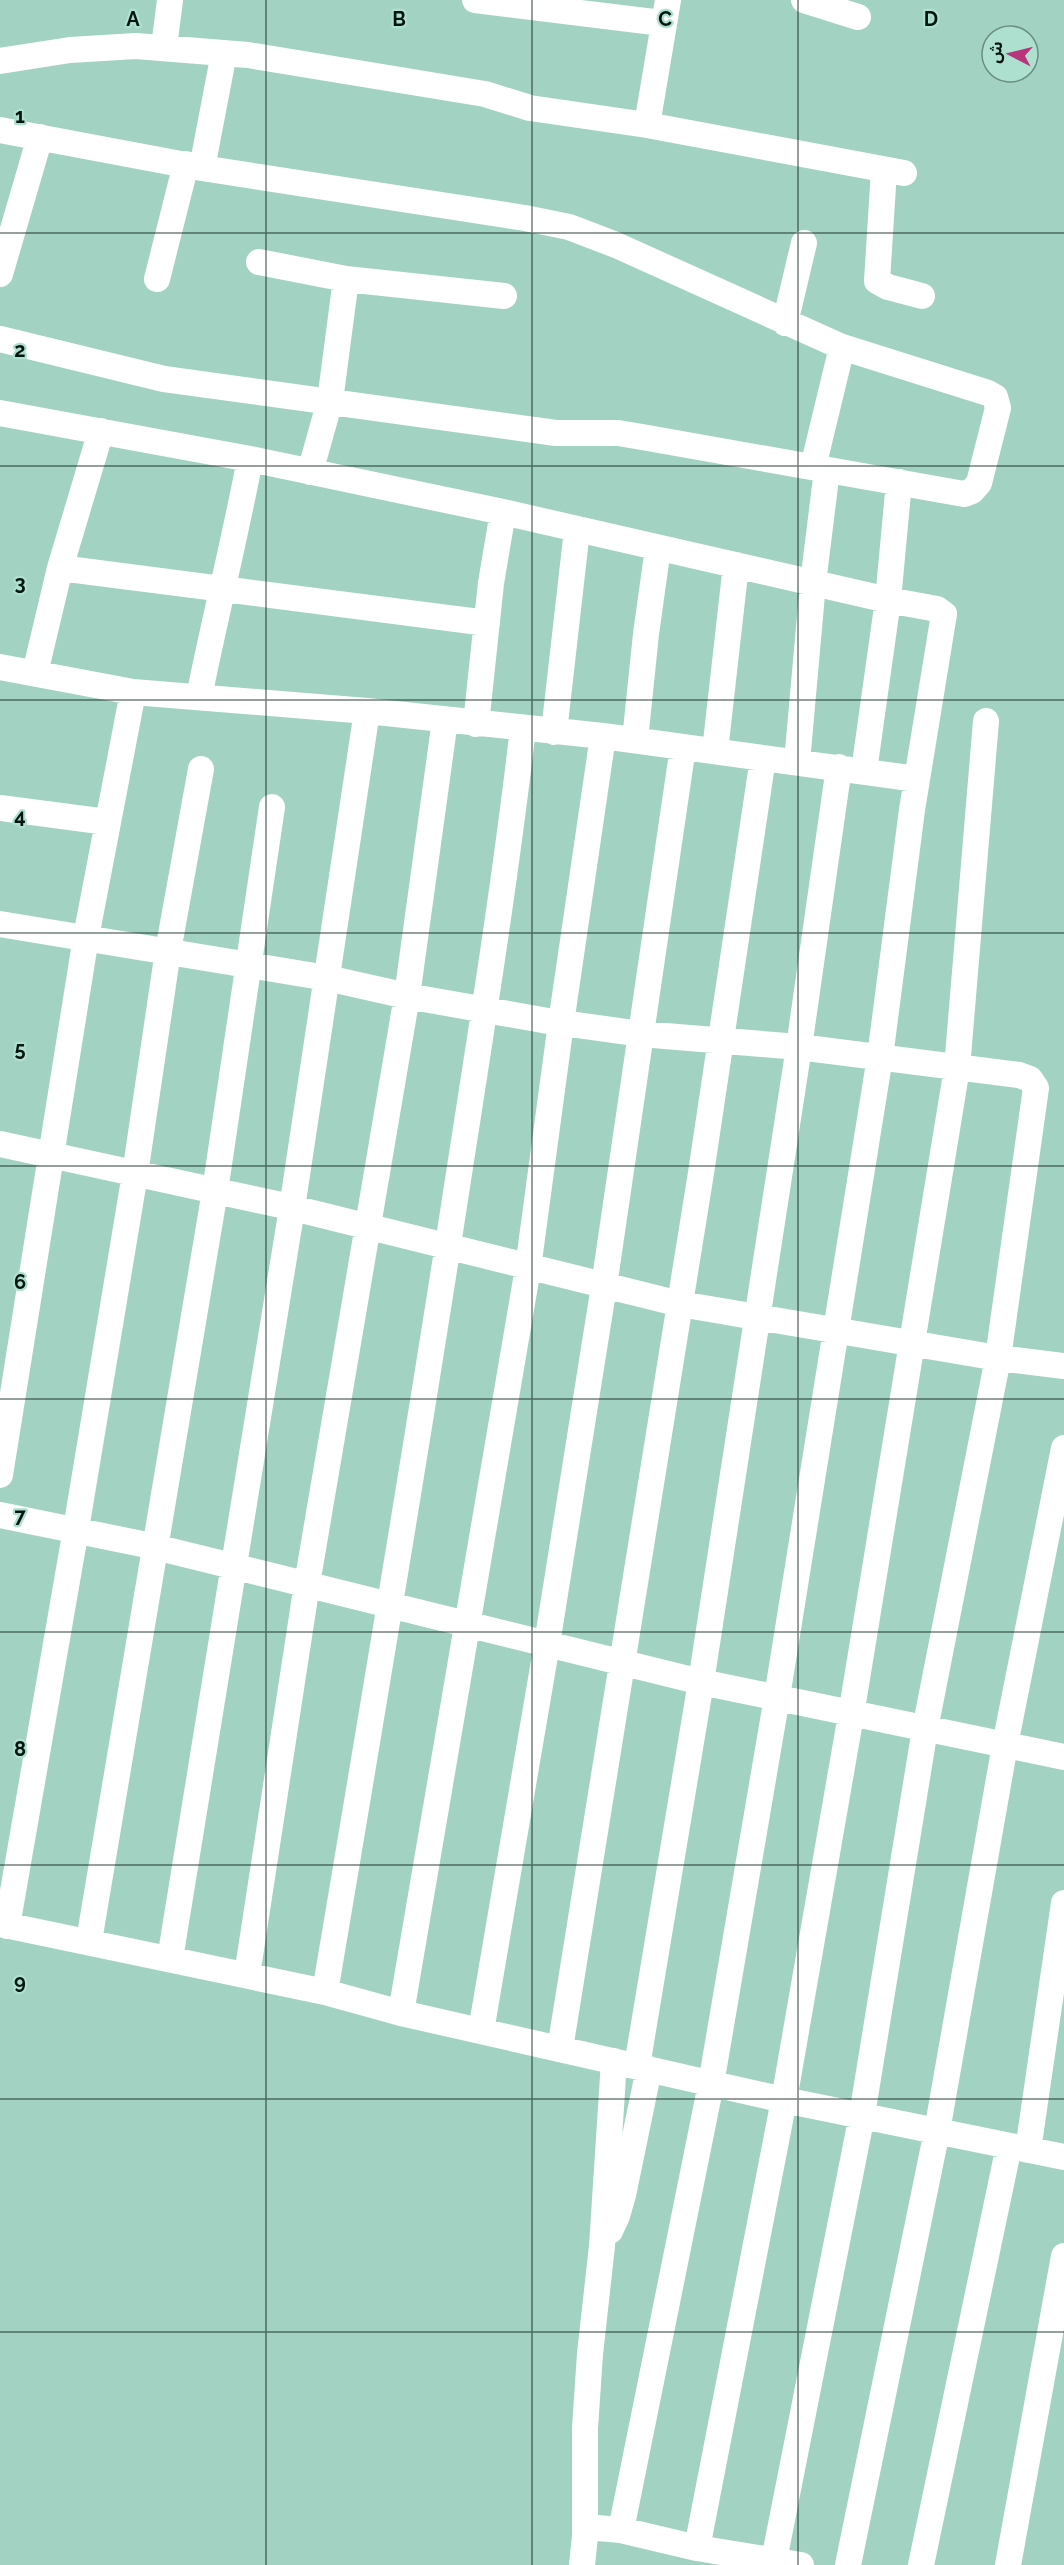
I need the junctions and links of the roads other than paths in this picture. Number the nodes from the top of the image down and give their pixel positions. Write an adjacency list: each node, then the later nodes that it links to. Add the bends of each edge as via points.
1 (170, 0): 6 (street)
2 (475, 0): 4 (street)
3 (804, 0): 5 (street)
4 (665, 12): 9 (street)
5 (858, 17)
6 (164, 47): 7 (street); 8 (street, via 70,50)
7 (224, 53): 9 (street, via 455,88 530,108); 12 (street)
8 (0, 61)
9 (647, 125): 20 (street, via 894,171 878,281 880,285)
10 (0, 130): 11 (street)
11 (40, 137): 12 (street); 13 (street)
12 (194, 166): 17 (street); 21 (street, via 569,227 616,244)
13 (7, 228): 16 (street)
14 (804, 243): 21 (street)
15 (259, 262): 18 (street)
16 (0, 274)
17 (157, 279)
18 (346, 279): 19 (street); 24 (street)
19 (504, 296)
20 (922, 296)
21 (785, 323): 23 (street)
22 (0, 339): 24 (street, via 164,379)
23 (842, 347): 28 (street); 30 (street, via 988,393 998,401 979,483 972,491 957,494)
24 (330, 401): 28 (street, via 556,433 642,437); 29 (street)
25 (0, 413): 26 (street)
26 (101, 431): 27 (street); 35 (street)
27 (250, 459): 29 (street); 37 (street)
28 (820, 468): 30 (street); 36 (street)
29 (310, 472): 31 (street)
30 (899, 482): 38 (street)
31 (503, 512): 32 (street); 39 (street)
32 (577, 530): 33 (street); 49 (street)
33 (658, 548): 34 (street); 51 (street)
34 (736, 565): 36 (street); 53 (street)
35 (60, 568): 37 (street); 41 (street)
36 (813, 583): 38 (street); 55 (street)
37 (221, 590): 39 (street); 43 (street)
38 (888, 600): 58 (street); 59 (street, via 937,609 944,614)
39 (487, 623): 47 (street)
40 (0, 667): 41 (street)
41 (35, 673): 42 (street)
42 (134, 692): 43 (street); 62 (street)
43 (199, 697): 44 (street)
44 (367, 711): 45 (street); 67 (street)
45 (445, 720): 47 (street); 68 (street)
46 (986, 721): 75 (street)
47 (476, 724): 48 (street)
48 (523, 728): 49 (street); 69 (street)
49 (554, 732): 50 (street)
50 (603, 736): 51 (street); 70 (street)
51 (635, 741): 52 (street)
52 (683, 747): 53 (street); 71 (street)
53 (715, 751): 54 (street)
54 (763, 758): 55 (street); 72 (street)
55 (797, 762): 56 (street)
56 (839, 767): 58 (street); 73 (street)
57 (201, 769): 65 (street)
58 (864, 771): 59 (street)
59 (917, 778): 74 (street)
60 (272, 807): 66 (street)
61 (0, 808): 62 (street)
62 (107, 822): 64 (street)
63 (0, 924): 64 (street)
64 (86, 937): 65 (street); 77 (street)
65 (168, 951): 66 (street); 78 (street)
66 (249, 964): 67 (street); 79 (street)
67 (327, 978): 68 (street); 80 (street)
68 (407, 996): 69 (street); 81 (street)
69 (484, 1010): 70 (street); 82 (street)
70 (561, 1023): 71 (street); 83 (street)
71 (640, 1034): 72 (street); 84 (street)
72 (722, 1040): 73 (street); 85 (street)
73 (799, 1047): 74 (street); 86 (street)
74 (880, 1057): 75 (street); 87 (street)
75 (957, 1068): 88 (street); 89 (street, via 1019,1075 1030,1079 1036,1088)
76 (0, 1144): 77 (street)
77 (51, 1154): 78 (street); 92 (street)
78 (135, 1174): 79 (street); 94 (street)
79 (215, 1191): 80 (street); 95 (street)
80 (292, 1208): 81 (street); 96 (street)
81 (368, 1228): 82 (street); 97 (street)
82 (447, 1248): 83 (street); 98 (street)
83 (528, 1268): 84 (street); 99 (street)
84 (604, 1286): 85 (street); 100 (street)
85 (680, 1304): 86 (street); 101 (street)
86 (757, 1317): 87 (street); 102 (street)
87 (837, 1329): 88 (street); 103 (street)
88 (911, 1342): 89 (street); 104 (street)
89 (998, 1358): 90 (street); 105 (street)
90 (1064, 1366)
91 (1064, 1448): 106 (street)
92 (0, 1475)
93 (0, 1515): 94 (street)
94 (76, 1529): 95 (street); 109 (street)
95 (156, 1547): 96 (street); 110 (street)
96 (232, 1566): 97 (street); 111 (street)
97 (307, 1584): 98 (street); 112 (street)
98 (391, 1605): 99 (street); 113 (street)
99 (466, 1624): 100 (street); 114 (street)
100 (547, 1644): 101 (street); 115 (street)
101 (623, 1664): 102 (street); 116 (street)
102 (701, 1682): 103 (street); 117 (street)
103 (777, 1697): 104 (street); 118 (street)
104 (851, 1714): 105 (street); 119 (street)
105 (925, 1729): 106 (street); 120 (street)
106 (1005, 1745): 107 (street); 121 (street)
107 (1064, 1757)
108 (1064, 1903): 122 (street)
109 (4, 1925): 110 (street)
110 (89, 1941): 111 (street)
111 (170, 1959): 112 (street)
112 (248, 1975): 113 (street)
113 (325, 1992): 114 (street)
114 (401, 2013): 115 (street)
115 (481, 2031): 116 (street)
116 (560, 2049): 117 (street)
117 (633, 2065): 118 (street); 124 (street); 124 (street, via 617,2216)
118 (711, 2084): 119 (street); 127 (street)
119 (784, 2100): 120 (street); 128 (street)
120 (862, 2115): 121 (street); 129 (street)
121 (937, 2131): 122 (street); 132 (street)
122 (1018, 2148): 123 (street); 133 (street)
123 (1064, 2157)
124 (602, 2246): 126 (street, via 585,2418)
125 (1064, 2256): 134 (street)
126 (585, 2527): 127 (street); 130 (street)
127 (621, 2530): 128 (street)
128 (697, 2548): 129 (street)
129 (774, 2560): 131 (street)
130 (582, 2565)
131 (801, 2565)
132 (848, 2565)
133 (921, 2565)
134 (1008, 2565)

